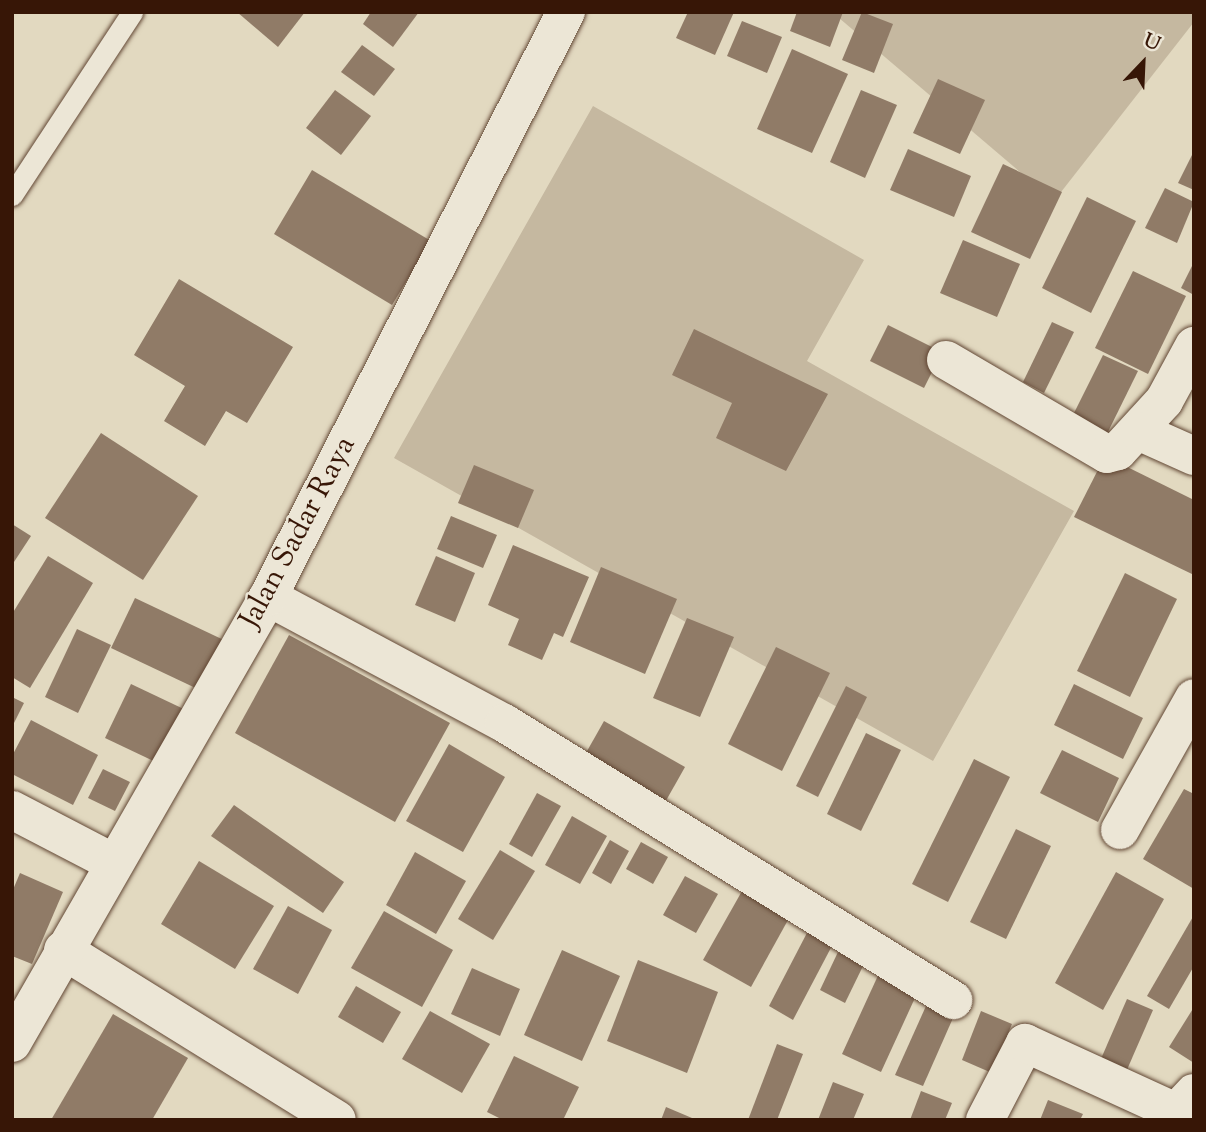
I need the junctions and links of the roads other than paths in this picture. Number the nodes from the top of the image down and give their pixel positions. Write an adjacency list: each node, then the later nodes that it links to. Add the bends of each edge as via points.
1 (132, 12): 3 (lane)
2 (566, 12): 8 (street, Jalan Sadar Raya)
3 (12, 195)
4 (1194, 346): 6 (street, via 1164,401)
5 (946, 360): 6 (street, via 1096,452 1118,451)
6 (1138, 430): 7 (street)
7 (1194, 456)
8 (268, 597): 12 (street, Jalan Sadar Raya); 14 (street, via 504,723)
9 (1194, 698): 11 (street)
10 (12, 810): 12 (street)
11 (1120, 830)
12 (112, 862): 13 (street, Jalan Sadar Raya)
13 (63, 950): 15 (street, Jalan Sadar Raya); 17 (street)
14 (953, 1000)
15 (12, 1043)
16 (1194, 1093): 18 (street, via 1179,1109 1169,1109 1025,1043)
17 (337, 1120)
18 (985, 1120)

